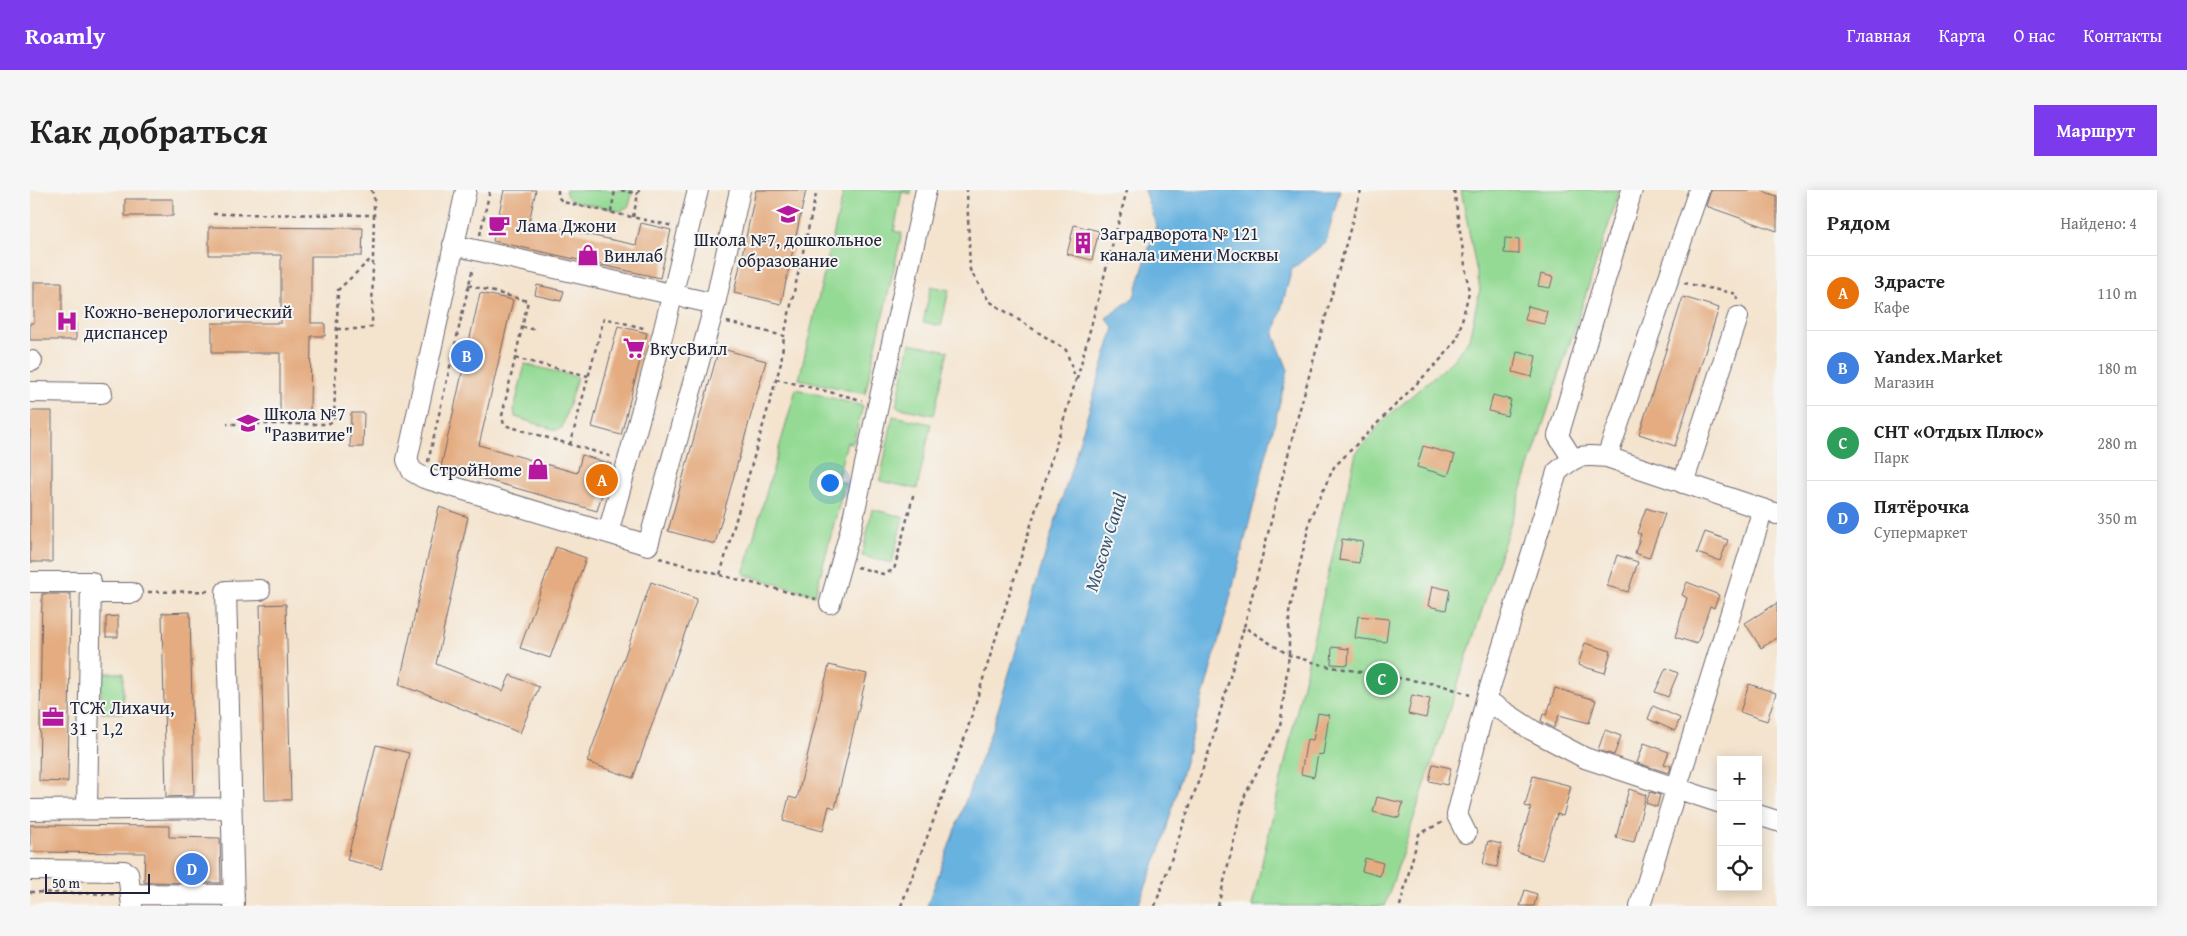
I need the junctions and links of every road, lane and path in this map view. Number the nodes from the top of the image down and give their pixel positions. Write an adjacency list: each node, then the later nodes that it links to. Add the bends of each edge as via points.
1 (370, 190): 20 (path, via 374,195)
2 (466, 190): 23 (street)
3 (490, 190): 24 (path)
4 (558, 190): 18 (path, via 558,197 563,202)
5 (615, 190): 18 (path)
6 (621, 190): 17 (path)
7 (698, 190): 22 (street)
8 (740, 190): 29 (street)
9 (817, 190): 35 (path)
10 (926, 190): 42 (street)
11 (967, 190): 39 (path, via 970,270 989,301 1066,350)
12 (1128, 190): 39 (path)
13 (1361, 190): 62 (path)
14 (1454, 190): 63 (path, via 1469,292 1458,337 1444,356 1334,467 1311,516 1289,613)
15 (1632, 190): 45 (street, via 1558,436)
16 (1699, 190): 26 (street)
17 (639, 192): 21 (path)
18 (611, 212): 21 (path)
19 (212, 214): 20 (path)
20 (374, 215): 25 (path)
21 (633, 217): 22 (path)
22 (689, 229): 28 (street)
23 (453, 245): 24 (street); 48 (street, via 407,460 412,470)
24 (477, 251): 27 (path); 28 (street)
25 (374, 257): 32 (path, via 338,290); 32 (path, via 372,326 367,329)
26 (1669, 280): 30 (path, via 1736,294); 46 (street)
27 (468, 285): 31 (path, via 528,301); 48 (path)
28 (673, 295): 29 (street); 34 (street)
29 (713, 311): 35 (path); 53 (street)
30 (1738, 317): 49 (street)
31 (522, 327): 33 (path); 36 (path)
32 (337, 329): 43 (path, via 335,416 332,423)
33 (537, 330)
34 (663, 333): 37 (path, via 604,318); 47 (street)
35 (784, 336): 38 (path)
36 (515, 358): 37 (path); 44 (path, via 502,416 504,425)
37 (588, 376): 44 (path)
38 (776, 379): 42 (path); 55 (path)
39 (1076, 380): 78 (path, via 964,736)
40 (30, 392): 41 (street)
41 (102, 394)
42 (879, 404): 54 (street)
43 (227, 424)
44 (570, 445): 47 (path)
45 (1572, 458): 46 (street); 64 (street, via 1557,472)
46 (1607, 458): 49 (street)
47 (628, 462): 52 (street)
48 (424, 478): 52 (street)
49 (1683, 483): 51 (street)
50 (914, 492): 54 (path, via 894,570 883,574)
51 (1770, 512): 65 (street)
52 (608, 533): 53 (street)
53 (648, 545): 55 (path, via 654,557)
54 (841, 563): 61 (street)
55 (720, 575): 61 (path)
56 (30, 582): 60 (street, via 90,582)
57 (260, 590): 58 (street)
58 (226, 591): 59 (path); 67 (street)
59 (132, 592): 60 (street)
60 (91, 594): 68 (street)
61 (830, 603)
62 (1244, 627): 63 (path); 79 (path, via 1210,748)
63 (1289, 655): 64 (path, via 1326,666 1441,685); 80 (path, via 1280,727 1245,795)
64 (1486, 700): 65 (street, via 1532,730 1585,758); 70 (street)
65 (1677, 789): 66 (street); 82 (street)
66 (1717, 802)
67 (231, 808): 68 (street); 77 (street)
68 (88, 809): 69 (street)
69 (30, 810)
70 (1457, 815): 73 (street); 81 (path, via 1419,834)
71 (1762, 816): 72 (street)
72 (1777, 821)
73 (1466, 833)
74 (30, 870): 76 (street, via 124,871 130,878)
75 (30, 892): 76 (path)
76 (132, 900): 77 (street)
77 (234, 900)
78 (901, 906)
79 (1155, 906)
80 (1218, 906)
81 (1400, 906)
82 (1640, 906)

